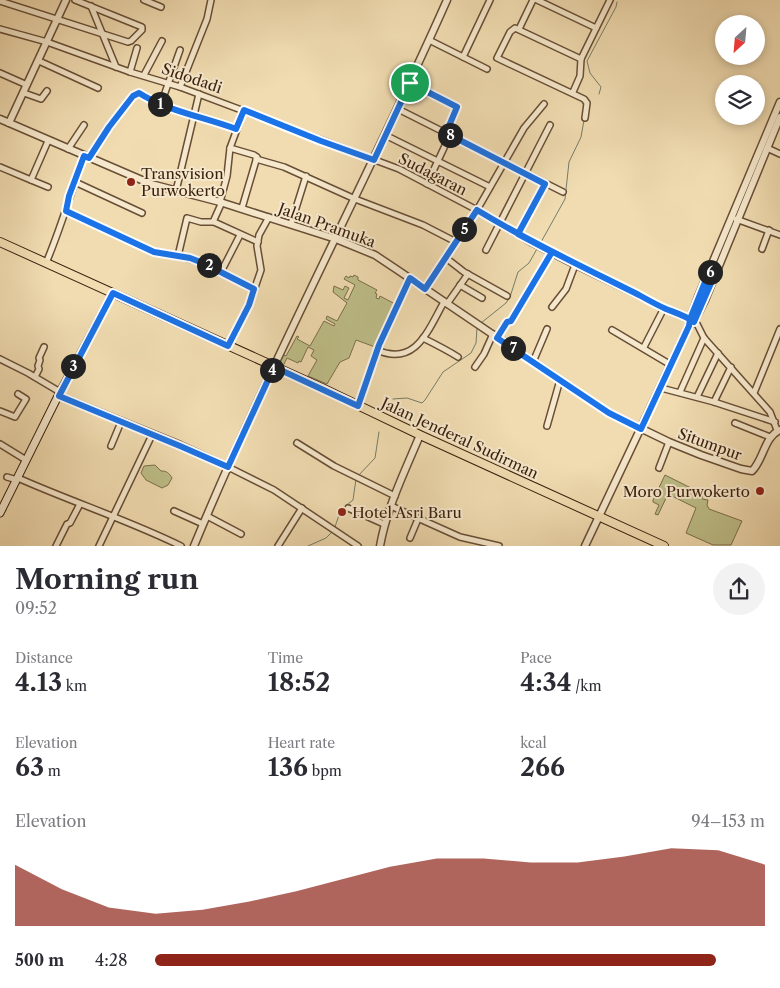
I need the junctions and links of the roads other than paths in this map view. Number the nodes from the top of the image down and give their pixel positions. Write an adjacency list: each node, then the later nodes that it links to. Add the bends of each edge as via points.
1 (18, 0): 11 (street)
2 (66, 0): 14 (street)
3 (76, 0): 12 (street)
4 (144, 0): 13 (street)
5 (211, 0): 35 (street, via 207,19)
6 (447, 0): 19 (street)
7 (490, 0): 24 (street)
8 (535, 0): 15 (street); 17 (street)
9 (610, 0): 15 (street)
10 (0, 1): 11 (street)
11 (15, 6): 14 (street)
12 (91, 6): 18 (street); 18 (street, via 143,28 129,43)
13 (161, 7)
14 (56, 19): 18 (street); 21 (street)
15 (596, 28): 25 (street)
16 (0, 29): 21 (street, Sidodadi)
17 (520, 29): 25 (street); 38 (street, via 511,30 497,58)
18 (103, 34): 27 (street)
19 (429, 40): 24 (street); 33 (street)
20 (162, 41): 31 (street)
21 (47, 42): 26 (street); 27 (street, Sidodadi)
22 (137, 48): 29 (street)
23 (180, 50): 32 (street)
24 (463, 57): 28 (street)
25 (581, 59): 38 (street, via 580,76)
26 (39, 61): 34 (street); 36 (street)
27 (116, 67): 29 (street, Sidodadi)
28 (487, 69)
29 (130, 72): 31 (street, Sidodadi)
30 (0, 73): 34 (street)
31 (144, 75): 32 (street, Sidodadi)
32 (168, 82): 35 (street, Sidodadi); 42 (street)
33 (410, 83): 44 (street); 54 (street, via 457,107)
34 (27, 85): 39 (street)
35 (180, 86): 40 (street, Sidodadi)
36 (98, 88)
37 (47, 91): 39 (street, via 41,100)
38 (573, 92): 48 (street, via 586,101)
39 (24, 93): 50 (street)
40 (199, 94): 45 (street, Sidodadi); 46 (street)
41 (780, 102): 84 (street)
42 (161, 104): 46 (street); 61 (street, via 137,93)
43 (544, 104): 65 (street, via 524,128)
44 (398, 109): 54 (street); 55 (street)
45 (244, 110): 53 (street); 63 (street, Sidodadi)
46 (194, 115): 53 (street); 75 (street)
47 (780, 117): 59 (street)
48 (586, 118)
49 (0, 119): 50 (street, Jalan Pramuka)
50 (9, 123): 56 (street, Jalan Pramuka)
51 (84, 125): 58 (street)
52 (550, 125): 67 (street)
53 (236, 129): 57 (street)
54 (448, 134): 64 (street); 65 (street)
55 (386, 135): 63 (street); 64 (street)
56 (48, 141): 58 (street, Jalan Pramuka); 69 (street)
57 (230, 148): 62 (street, via 254,155); 78 (street)
58 (68, 149): 61 (street, Jalan Pramuka)
59 (769, 149): 60 (street); 84 (street)
60 (780, 154)
61 (86, 157): 70 (street); 75 (street, Jalan Pramuka)
62 (256, 160): 68 (street, via 277,164); 79 (street)
63 (374, 160): 71 (street, Sudagaran); 77 (street)
64 (438, 160): 71 (street); 74 (street)
65 (504, 163): 67 (street); 74 (street)
66 (0, 167): 69 (street)
67 (526, 175): 72 (street); 87 (street)
68 (306, 176): 77 (street); 86 (street)
69 (30, 180): 73 (street)
70 (75, 182): 81 (street); 82 (street)
71 (427, 184): 80 (street, Sudagaran)
72 (545, 184): 76 (street); 89 (street)
73 (48, 187)
74 (490, 187): 80 (street)
75 (176, 191): 78 (street, Jalan Pramuka)
76 (563, 192)
77 (355, 199): 92 (street); 95 (street, via 423,225)
78 (221, 202): 79 (street, Jalan Pramuka); 85 (street)
79 (242, 208): 83 (street, Jalan Pramuka)
80 (477, 210): 87 (street, Sudagaran); 95 (street)
81 (66, 211): 99 (street, via 154,252); 101 (street)
82 (142, 213)
83 (269, 217): 86 (street, Jalan Pramuka); 94 (street)
84 (734, 218): 88 (street); 115 (street)
85 (214, 222): 91 (street); 99 (street, via 187,218)
86 (291, 224): 92 (street, Jalan Pramuka)
87 (500, 224): 89 (street, Sudagaran); 97 (street)
88 (769, 230): 90 (street); 96 (street)
89 (518, 234): 98 (street, Sudagaran)
90 (780, 234)
91 (240, 235): 94 (street); 103 (street)
92 (336, 239): 105 (street, Jalan Pramuka, via 375,255); 131 (street)
93 (0, 242): 101 (main road, Jalan Jenderal Sudirman)
94 (258, 242): 107 (street, via 261,270)
95 (456, 242): 100 (street)
96 (762, 249)
97 (486, 250)
98 (552, 252): 102 (street, Sudagaran); 119 (street, via 511,321)
99 (178, 256): 103 (street)
100 (446, 258): 104 (street); 108 (street)
101 (46, 263): 109 (main road, Jalan Jenderal Sudirman)
102 (575, 265): 113 (street, via 566,290); 114 (street, Sudagaran)
103 (221, 272): 107 (street)
104 (468, 274): 106 (street); 110 (street)
105 (410, 278): 108 (street, Jalan Pramuka); 125 (street)
106 (460, 285): 111 (street); 112 (street)
107 (254, 289): 122 (street)
108 (425, 289): 112 (street, Jalan Pramuka)
109 (113, 293): 122 (main road, Jalan Jenderal Sudirman); 140 (main road)
110 (507, 296)
111 (482, 298)
112 (446, 303): 119 (street, Jalan Pramuka); 120 (street)
113 (552, 307)
114 (664, 308): 115 (street, Sudagaran); 124 (street)
115 (691, 322): 121 (street); 130 (street)
116 (547, 329): 129 (street)
117 (612, 330): 124 (street)
118 (780, 330): 138 (street)
119 (495, 336): 129 (street, Jalan Pramuka); 132 (street)
120 (423, 338): 125 (street, via 402,355); 127 (street)
121 (704, 338): 126 (street); 137 (street)
122 (228, 346): 131 (main road, Jalan Jenderal Sudirman)
123 (44, 347): 134 (street)
124 (644, 348): 130 (street)
125 (377, 350): 144 (street)
126 (718, 353): 133 (street); 141 (street)
127 (458, 357)
128 (0, 359): 134 (street)
129 (533, 362): 135 (street, Jalan Pramuka)
130 (671, 365): 136 (street)
131 (274, 367): 144 (main road, Jalan Jenderal Sudirman); 161 (street)
132 (475, 367)
133 (731, 367): 138 (street); 142 (street)
134 (35, 377): 140 (street)
135 (560, 380): 150 (street); 151 (street, Jalan Pramuka, via 609,413)
136 (661, 388): 137 (street); 151 (street)
137 (680, 392): 141 (street)
138 (754, 393): 148 (street)
139 (18, 394): 143 (street, via 26,398)
140 (59, 394): 147 (street); 160 (main road)
141 (697, 397): 142 (street)
142 (714, 402): 148 (street)
143 (24, 404): 145 (street); 146 (street, via 15,417)
144 (358, 406): 154 (main road, Jalan Jenderal Sudirman)
145 (30, 407)
146 (0, 411)
147 (121, 422): 153 (street); 159 (street)
148 (775, 422): 152 (street)
149 (735, 423): 155 (street)
150 (547, 426)
151 (641, 429): 156 (street, Situmpur); 174 (street)
152 (779, 430): 155 (street, Situmpur)
153 (152, 435): 161 (street); 172 (street)
154 (420, 435): 165 (street); 174 (main road, Jalan Jenderal Sudirman)
155 (770, 438): 156 (street, Situmpur, via 752,471)
156 (669, 442): 162 (street)
157 (297, 443): 165 (street, via 356,478)
158 (0, 444): 160 (street)
159 (111, 446)
160 (26, 460): 164 (main road)
161 (228, 467): 168 (street); 173 (street)
162 (659, 468)
163 (7, 476): 164 (street)
164 (18, 479): 166 (street); 170 (main road)
165 (395, 496): 167 (street)
166 (80, 504): 172 (street); 180 (street)
167 (391, 506): 175 (street); 177 (street)
168 (302, 508): 184 (street); 185 (street)
169 (348, 508): 177 (street)
170 (1, 509)
171 (174, 511): 176 (street)
172 (113, 516): 181 (street); 182 (street)
173 (206, 516): 176 (street); 178 (street)
174 (599, 516): 188 (street); 189 (main road, Jalan Jenderal Sudirman)
175 (418, 519): 179 (street); 187 (street, via 460,537)
176 (203, 524): 183 (street)
177 (384, 524): 186 (street)
178 (241, 534)
179 (410, 538)
180 (56, 546)
181 (99, 546)
182 (181, 546)
183 (194, 546)
184 (278, 546)
185 (358, 546)
186 (380, 546)
187 (498, 546)
188 (585, 546)
189 (664, 546)

